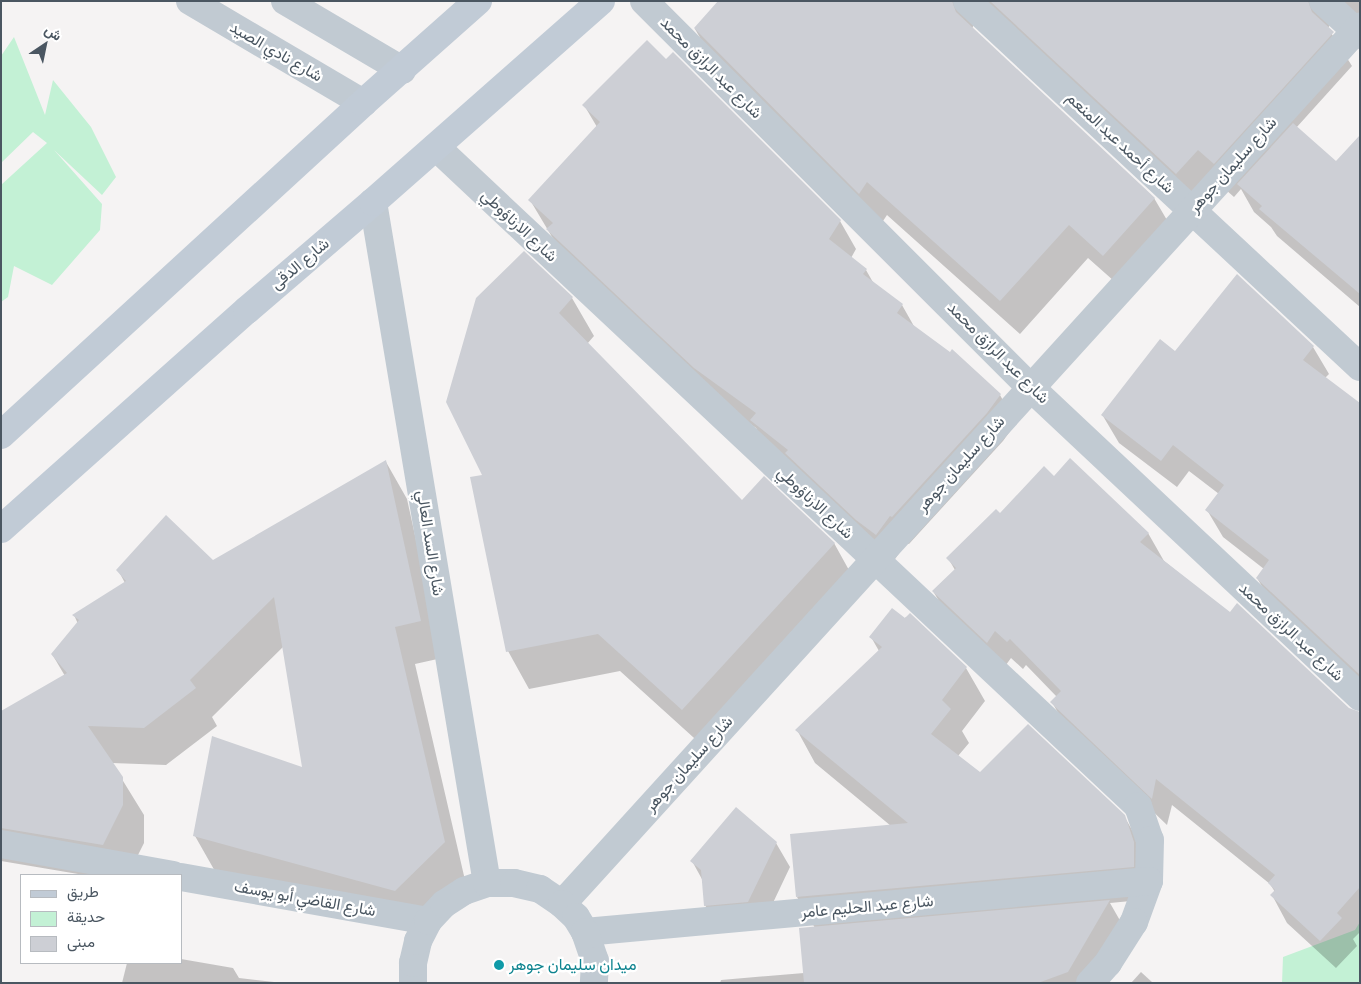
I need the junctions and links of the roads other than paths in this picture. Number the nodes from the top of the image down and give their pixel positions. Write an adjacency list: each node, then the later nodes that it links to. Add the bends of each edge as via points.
1 (190, 1): 10 (street, شارع نادي الصيد)
2 (285, 1): 9 (street)
3 (478, 1): 9 (main road)
4 (601, 1): 11 (main road, شارع الدقى)
5 (644, 1): 15 (street, شارع عبد الرازق محمد)
6 (967, 1): 13 (street, شارع أحمد عبد المنعم)
7 (1323, 1): 8 (street)
8 (1358, 30): 13 (street, شارع سليمان جوهر)
9 (402, 70): 10 (main road)
10 (363, 103): 16 (main road)
11 (436, 147): 12 (main road, شارع الدقى); 18 (street, شارع الارناؤوطي)
12 (374, 202): 17 (main road, شارع الدقى, via 247,310); 24 (street, شارع السد العالي)
13 (1192, 211): 14 (street, شارع أحمد عبد المنعم); 15 (street, شارع سليمان جوهر)
14 (1360, 367)
15 (1030, 386): 18 (street, شارع سليمان جوهر); 19 (street, شارع عبد الرازق محمد)
16 (1, 435)
17 (1, 529)
18 (875, 559): 23 (street, شارع الارناؤوطي, via 1138,806 1150,840); 25 (street, شارع سليمان جوهر)
19 (1360, 697)
20 (1, 844): 21 (street)
21 (168, 874)
22 (182, 877): 26 (street, شارع القاضي أبو يوسف)
23 (1149, 881): 27 (street, شارع عبد الحليم عامر); 30 (street, شارع الارناؤوطي, via 1134,922 1108,963)
24 (487, 883): 25 (street, via 514,883 540,889); 26 (street, via 464,891)
25 (562, 904): 27 (street, via 576,917)
26 (428, 921): 28 (street, via 418,941)
27 (585, 932): 29 (street, via 595,961)
28 (413, 983)
29 (594, 983)
30 (1090, 983)

